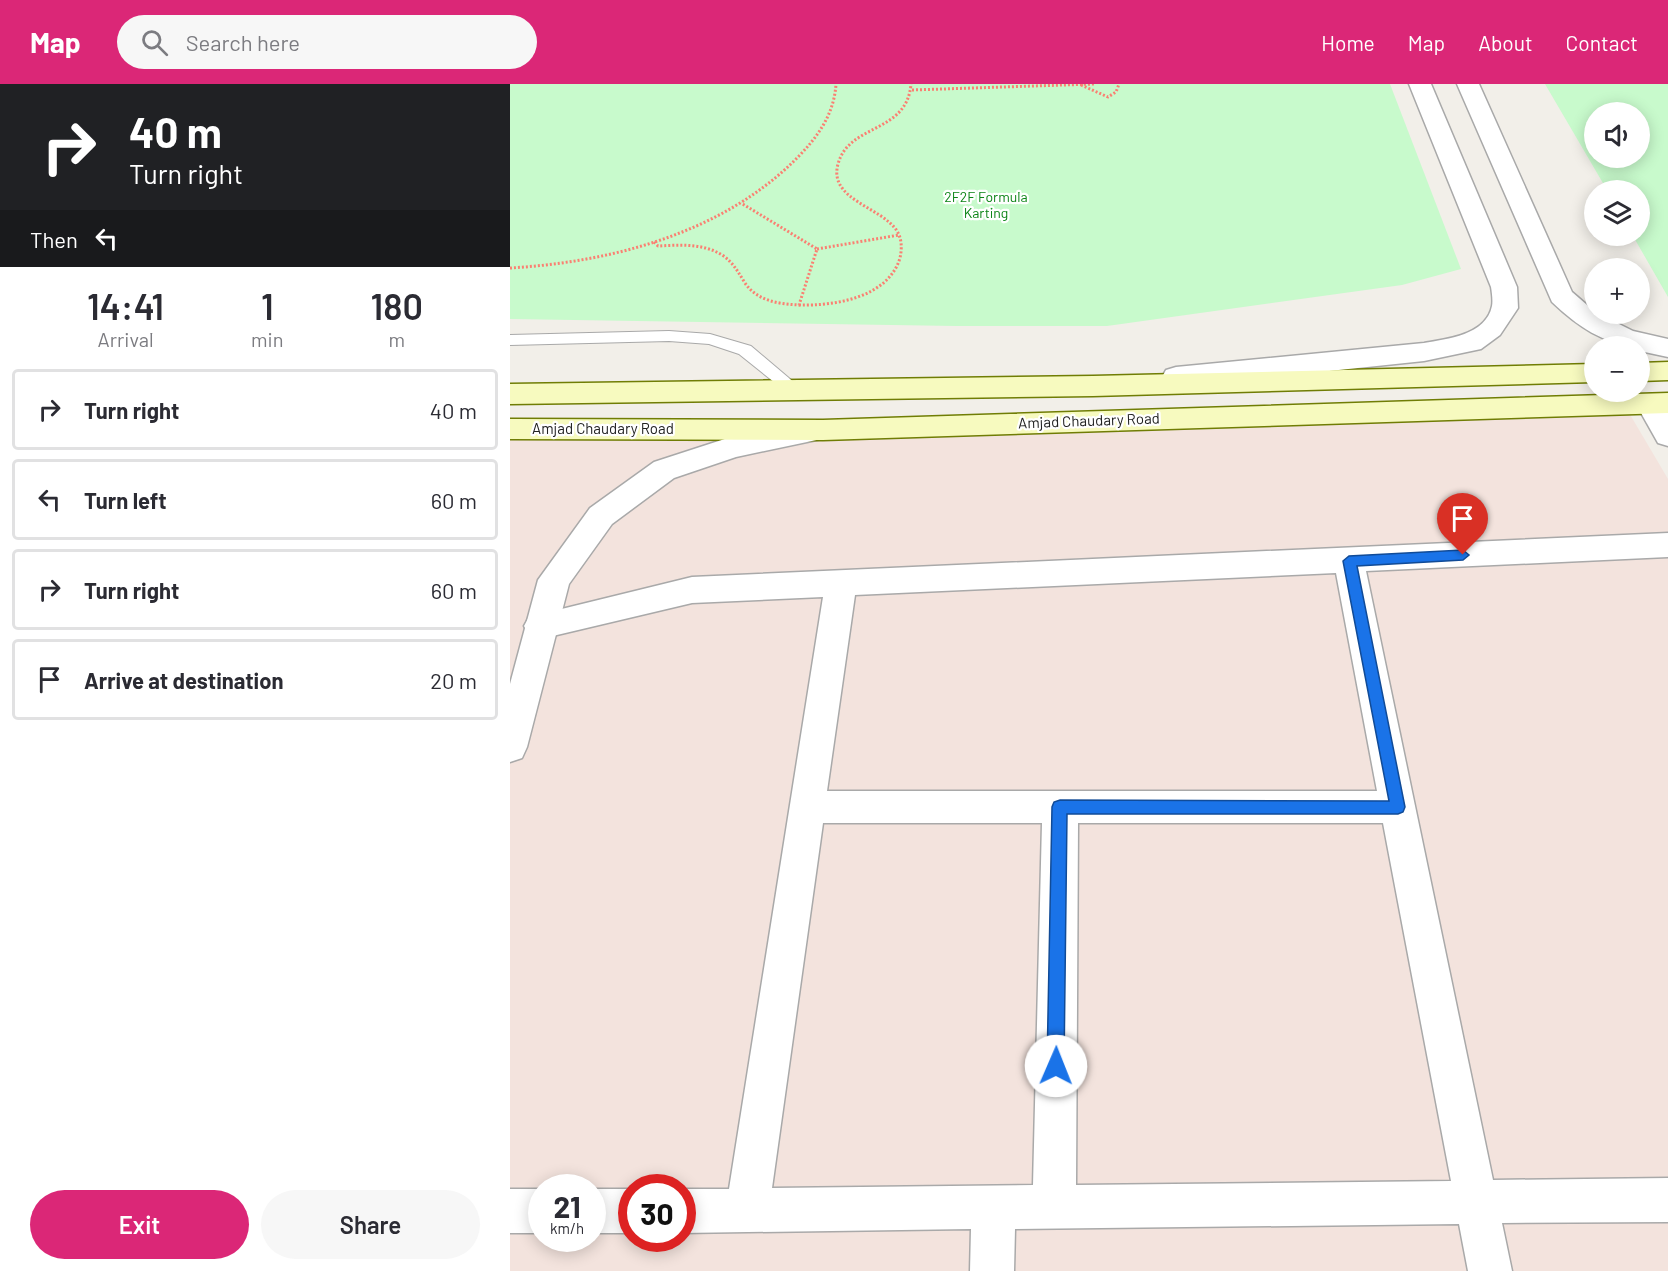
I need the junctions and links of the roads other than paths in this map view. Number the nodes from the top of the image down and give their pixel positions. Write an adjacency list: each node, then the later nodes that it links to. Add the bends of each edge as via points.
1 (1420, 84): 8 (street, via 1504,287 1505,308 1491,329 1472,343 1424,352)
2 (1468, 84): 4 (street, via 1562,296 1598,326 1628,340)
3 (510, 340): 9 (lane, via 669,336 710,339 745,350)
4 (1668, 348)
5 (1668, 371): 6 (main road)
6 (1650, 372)
7 (1584, 373): 8 (main road)
8 (1094, 386): 9 (main road)
9 (795, 390): 10 (main road)
10 (510, 394)
11 (1659, 404): 13 (main road, Amjad Chaudary Road); 14 (street)
12 (510, 429): 13 (main road, Amjad Chaudary Road)
13 (823, 430): 18 (street, via 734,447 664,470 601,516 554,580)
14 (1668, 436)
15 (1668, 545): 16 (street)
16 (1349, 561): 17 (street); 22 (street)
17 (841, 584): 18 (street, via 692,590); 20 (street)
18 (540, 626): 19 (street)
19 (510, 747)
20 (807, 807): 21 (street); 27 (street)
21 (1060, 807): 22 (street); 26 (street)
22 (1398, 807): 24 (street)
23 (1668, 1200): 24 (street)
24 (1476, 1202): 26 (street); 32 (street)
25 (994, 1207): 26 (street); 27 (street); 31 (street)
26 (1054, 1208)
27 (747, 1210): 29 (street)
28 (528, 1211): 30 (street)
29 (696, 1211)
30 (510, 1212)
31 (992, 1271)
32 (1490, 1271)

